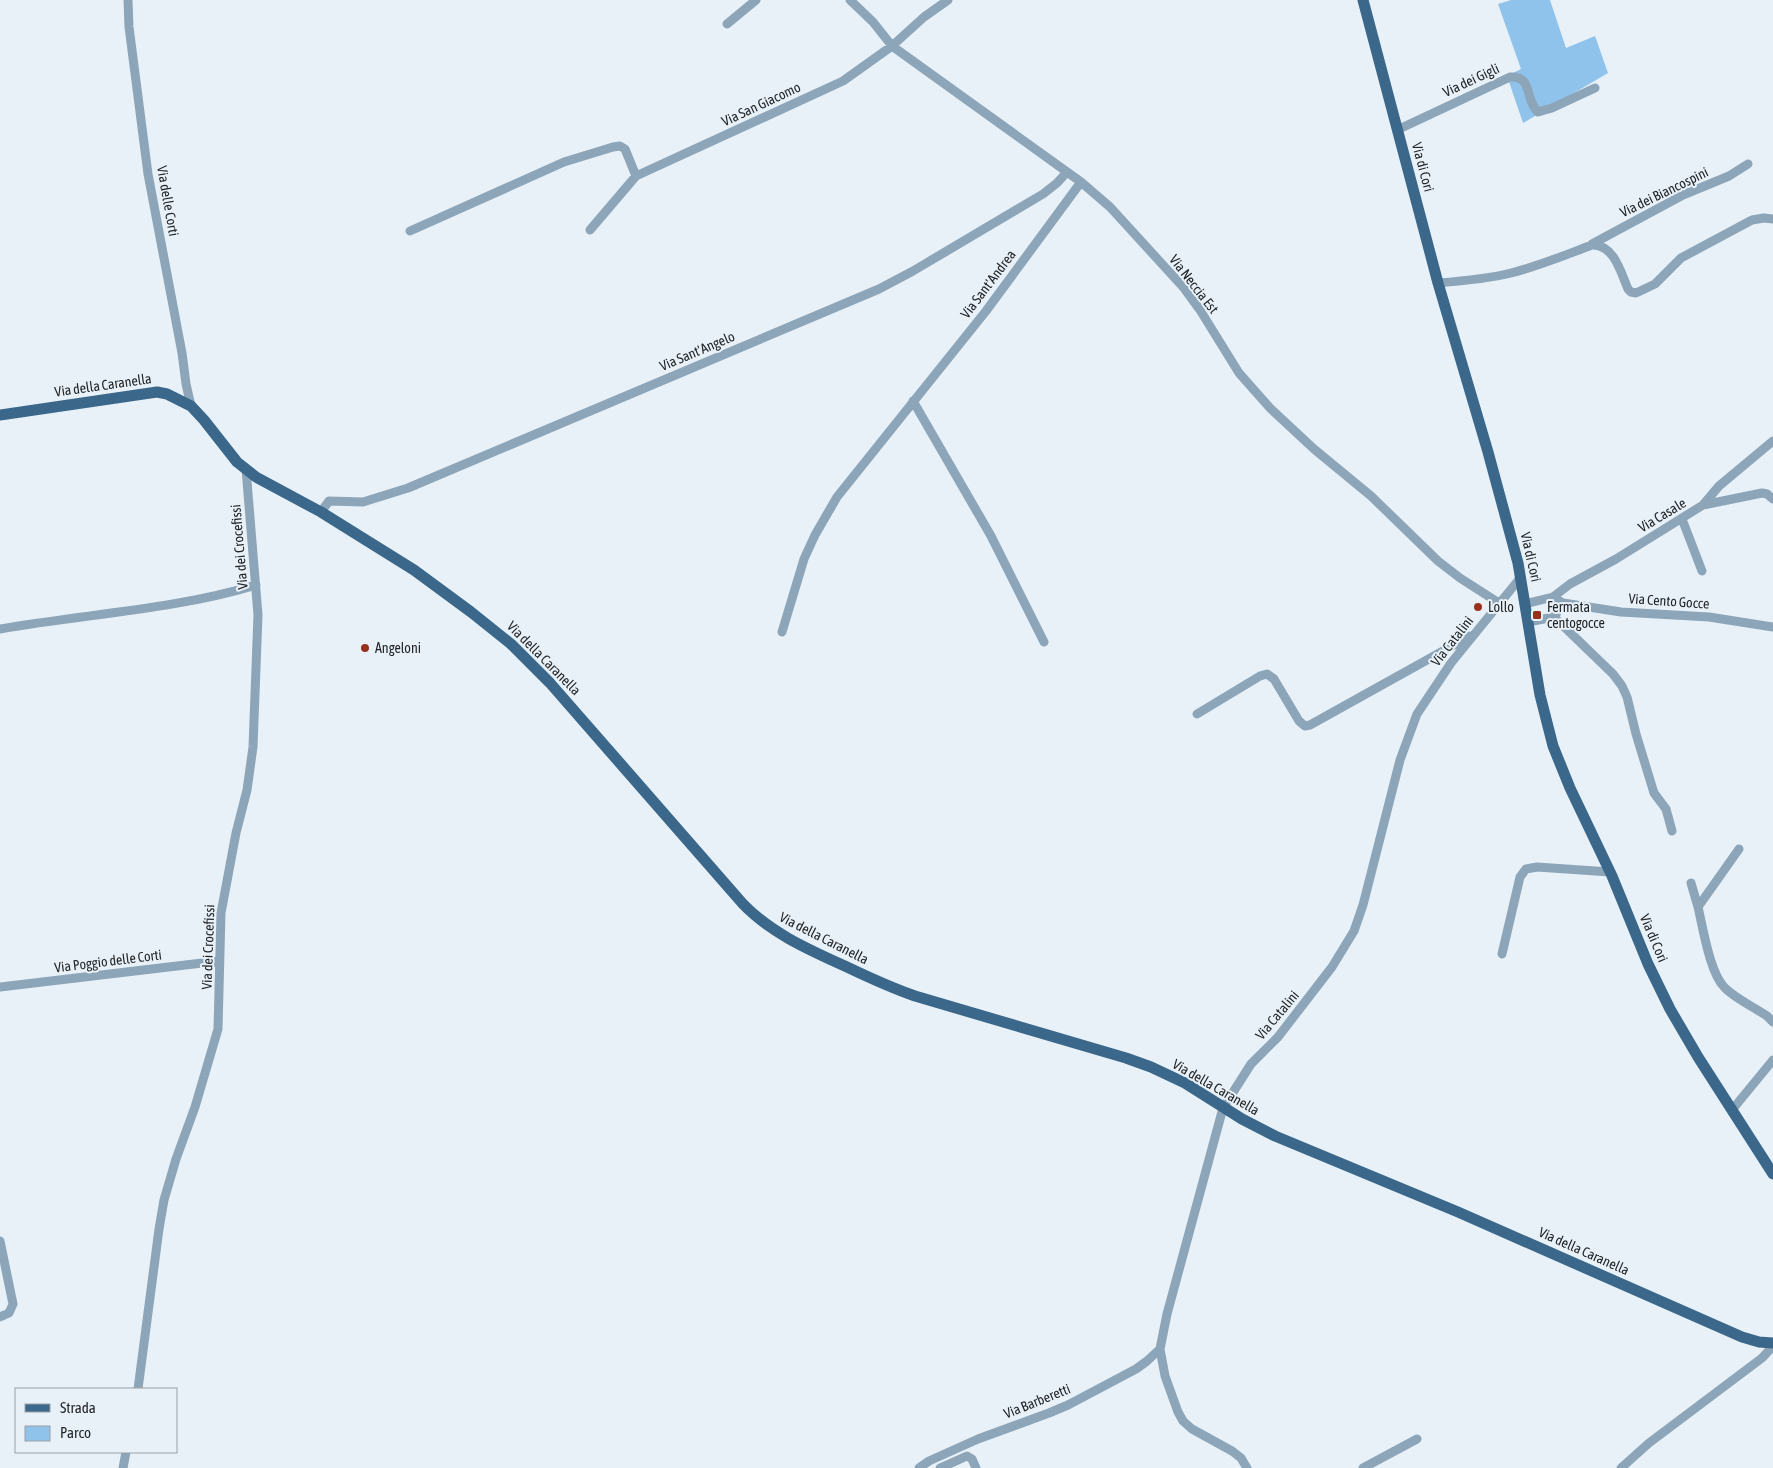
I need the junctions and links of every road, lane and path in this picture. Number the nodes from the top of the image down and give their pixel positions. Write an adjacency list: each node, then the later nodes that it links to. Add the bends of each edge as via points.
1 (128, 0): 20 (street, Via delle Corti, via 148,174)
2 (756, 0): 6 (street)
3 (850, 0): 7 (street, Via Neccia Est)
4 (948, 0): 7 (street, Via San Giacomo, via 924,16)
5 (1363, 0): 9 (main road, Via di Cori)
6 (727, 24)
7 (892, 46): 11 (street, Via Neccia Est); 12 (street, Via San Giacomo, via 843,82)
8 (1595, 88): 9 (street, Via dei Gigli, via 1538,112 1523,80 1510,77)
9 (1397, 130): 18 (main road, Via di Cori)
10 (1748, 164): 17 (street, Via dei Biancospini)
11 (1067, 172): 13 (street, Via Neccia Est); 26 (street, Via Sant'Angelo, via 1046,192 879,289 408,488 360,503 329,501)
12 (636, 176): 15 (street, Via San Giacomo); 16 (street, via 625,149 613,147 559,164)
13 (1081, 182): 19 (street, Via Sant'Andrea, via 986,311); 32 (street, Via Neccia Est, via 1110,207 1184,288 1239,373 1270,408 1366,492 1438,561)
14 (1773, 219): 17 (street, via 1752,220 1702,247 1677,261 1659,281 1636,293 1628,289 1609,251)
15 (590, 230)
16 (410, 231)
17 (1592, 245): 18 (street, Via dei Biancospini, via 1511,273)
18 (1438, 283): 29 (main road, Via di Cori)
19 (913, 401): 39 (street, Via Sant'Andrea, via 833,503 804,559); 41 (street, via 991,536)
20 (191, 406): 21 (main road, Via della Caranella, via 157,392); 23 (main road, Via della Caranella)
21 (0, 416)
22 (1773, 441): 25 (street, Via Casale, via 1719,486)
23 (246, 469): 26 (main road, Via della Caranella); 30 (street, Via dei Crocefissi)
24 (1773, 499): 25 (street, via 1762,493)
25 (1703, 505): 27 (street, Via Casale)
26 (321, 512): 53 (main road, Via della Caranella, via 426,577 521,653 743,904 775,931 826,958 914,996 1141,1064 1184,1083)
27 (1682, 519): 28 (street); 31 (street, Via Casale, via 1565,586)
28 (1702, 571)
29 (1521, 576): 32 (street, Via Catalini); 34 (main road, Via di Cori)
30 (256, 585): 38 (street, via 112,614); 49 (street, Via dei Crocefissi, via 258,651 253,747 222,901)
31 (1553, 597): 33 (street); 34 (street)
32 (1499, 603): 40 (street, Via Catalini)
33 (1562, 603): 35 (street); 37 (street, Via Cento Gocce)
34 (1525, 604): 36 (main road, Via di Cori)
35 (1554, 617): 36 (street); 43 (street, via 1622,686 1654,793 1666,809)
36 (1528, 622): 45 (main road, Via di Cori, via 1551,740)
37 (1773, 627)
38 (0, 629)
39 (782, 632)
40 (1475, 633): 42 (street, via 1310,726 1299,721 1274,679 1267,674); 53 (street, Via Catalini, via 1433,689 1412,726 1400,760 1363,905 1351,936 1304,1004 1275,1041 1251,1064)
41 (1044, 642)
42 (1197, 714)
43 (1672, 831)
44 (1739, 849): 47 (street)
45 (1610, 872): 48 (street, via 1537,867 1524,871); 54 (main road, Via di Cori, via 1670,1009)
46 (1691, 883): 47 (street)
47 (1698, 907): 51 (street, via 1720,982)
48 (1502, 954)
49 (219, 960): 50 (street, Via Poggio delle Corti); 60 (street, Via dei Crocefissi, via 218,1029 166,1192)
50 (0, 987)
51 (1773, 1022)
52 (1773, 1060): 54 (street)
53 (1223, 1108): 58 (main road, Via della Caranella, via 1275,1136 1458,1212 1742,1337); 59 (street, Via Catalini)
54 (1732, 1110): 55 (main road, Via di Cori)
55 (1773, 1174)
56 (0, 1241): 57 (street, via 13,1304 9,1313)
57 (0, 1317)
58 (1773, 1345): 69 (street, via 1762,1358)
59 (1160, 1349): 64 (street, Via Barberetti, via 1136,1369 1063,1407 978,1439); 67 (street, Via Catalini, via 1166,1379 1183,1421 1201,1436 1232,1451)
60 (138, 1388)
61 (1417, 1439): 68 (street)
62 (126, 1453): 63 (street)
63 (123, 1468)
64 (919, 1468)
65 (940, 1468): 66 (street, via 967,1456)
66 (976, 1468)
67 (1248, 1468)
68 (1363, 1468)
69 (1621, 1468)

